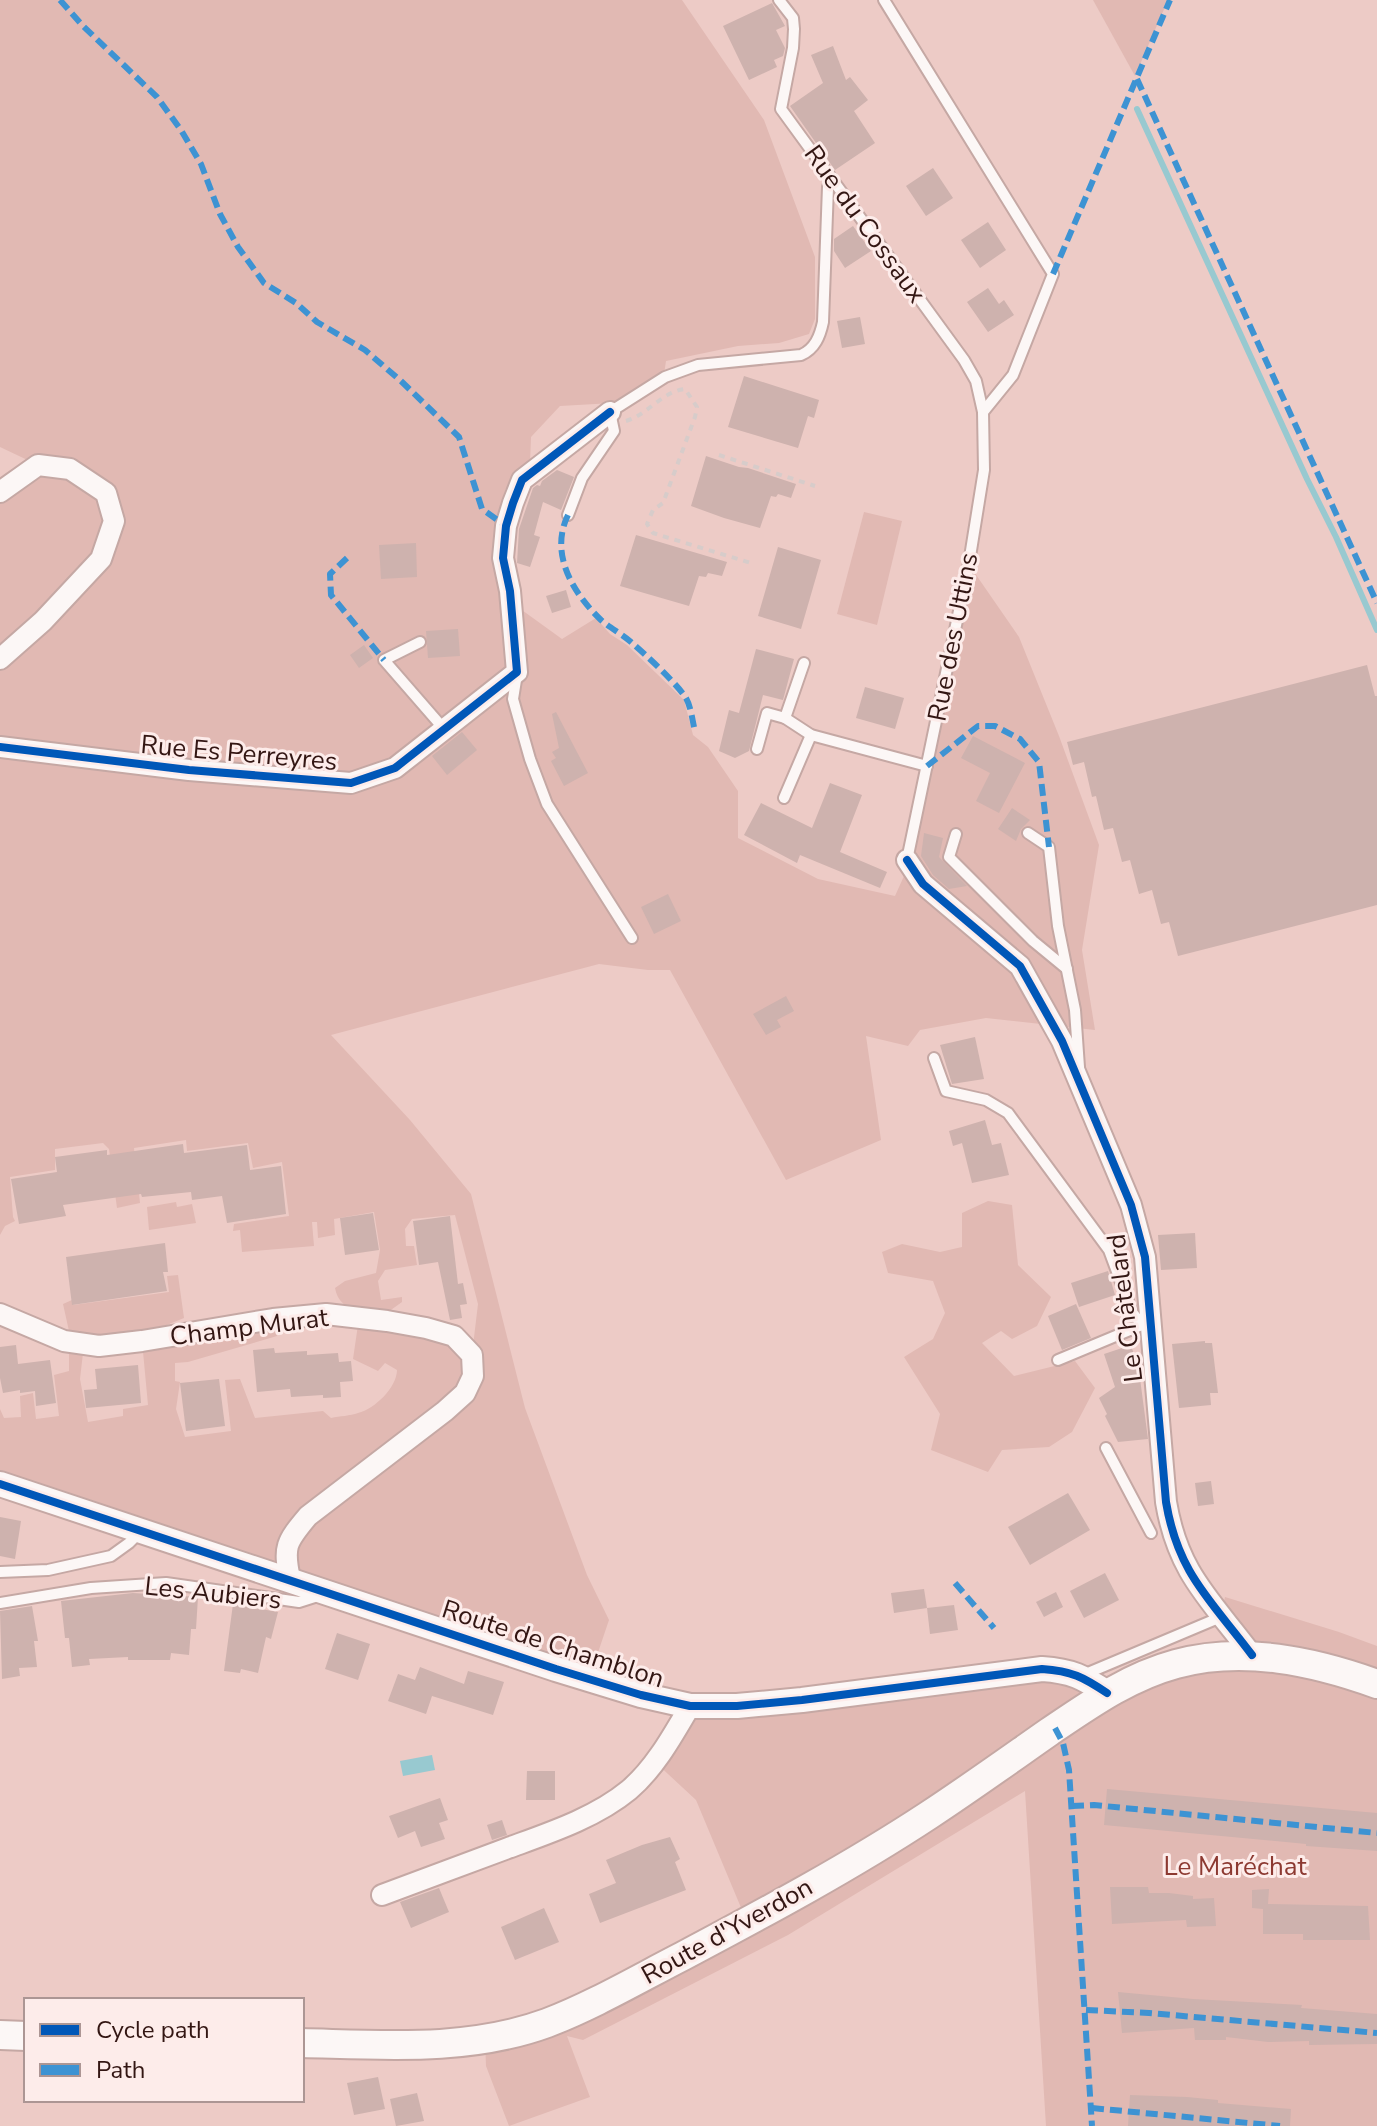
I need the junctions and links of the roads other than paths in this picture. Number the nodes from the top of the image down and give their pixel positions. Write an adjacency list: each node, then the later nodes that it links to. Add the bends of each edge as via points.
1 (779, 0): 3 (lane, Rue du Cossaux, via 793,18 794,29 781,109)
2 (884, 0): 5 (lane, via 1053,274 1013,375)
3 (831, 179): 4 (lane, via 823,322 809,352 698,365 665,377); 5 (lane, Rue du Cossaux, via 964,360 976,381)
4 (610, 412): 7 (lane, via 614,431 582,478); 11 (street, via 522,480 513,503 503,558)
5 (983, 412): 17 (lane, Rue des Uttins, via 984,470)
6 (0, 492): 9 (street, via 38,465 70,469 106,493 114,521 101,559)
7 (568, 515)
8 (420, 642): 13 (lane, via 384,660)
9 (0, 659)
10 (804, 663): 12 (lane)
11 (517, 672): 13 (street, Rue Es Perreyres); 22 (lane, via 513,699 547,804)
12 (785, 718): 14 (lane); 16 (lane, via 767,713)
13 (444, 729): 15 (street, Rue Es Perreyres, via 395,768 351,783)
14 (811, 735): 17 (lane); 18 (lane)
15 (0, 747)
16 (757, 749)
17 (927, 766): 21 (lane, Rue des Uttins)
18 (784, 798)
19 (1028, 833): 23 (lane, via 1049,847)
20 (956, 834): 23 (lane, via 949,857)
21 (907, 860): 25 (street, Le Châtelard, via 923,884 1020,966)
22 (632, 938)
23 (1067, 969): 25 (lane)
24 (934, 1058): 27 (lane, via 946,1091 986,1100 1008,1113 1109,1250 1132,1312)
25 (1081, 1085): 27 (street, Le Châtelard, via 1131,1205 1145,1257)
26 (0, 1314): 34 (street, Champ Murat, via 64,1341 99,1346 326,1314 454,1336 472,1355 473,1376 465,1393 308,1516 284,1554)
27 (1146, 1327): 28 (lane); 37 (street, Le Châtelard, via 1170,1529 1187,1569)
28 (1058, 1360)
29 (1106, 1448): 32 (lane)
30 (0, 1484): 31 (street, Route de Chamblon)
31 (141, 1531): 33 (lane, via 111,1556 48,1570); 34 (street, Route de Chamblon)
32 (1151, 1533)
33 (0, 1572)
34 (290, 1579): 35 (street, Route de Chamblon)
35 (331, 1592): 36 (lane, Les Aubiers, via 299,1602 166,1583 91,1588); 42 (street, Route de Chamblon, via 556,1669)
36 (0, 1603)
37 (1221, 1617): 38 (street, Le Châtelard); 39 (lane)
38 (1252, 1655): 40 (main road, via 1303,1662); 41 (main road, via 1178,1663)
39 (1082, 1676): 41 (street, Route de Chamblon); 42 (street, Route de Chamblon, via 1042,1669 802,1700)
40 (1377, 1684)
41 (1107, 1693): 46 (main road, Route d'Yverdon, via 868,1853 591,2004 546,2023 457,2043)
42 (690, 1706): 43 (street, via 654,1761 609,1804 552,1833)
43 (382, 1895)
44 (0, 2035): 45 (main road)
45 (24, 2036)
46 (304, 2043)

